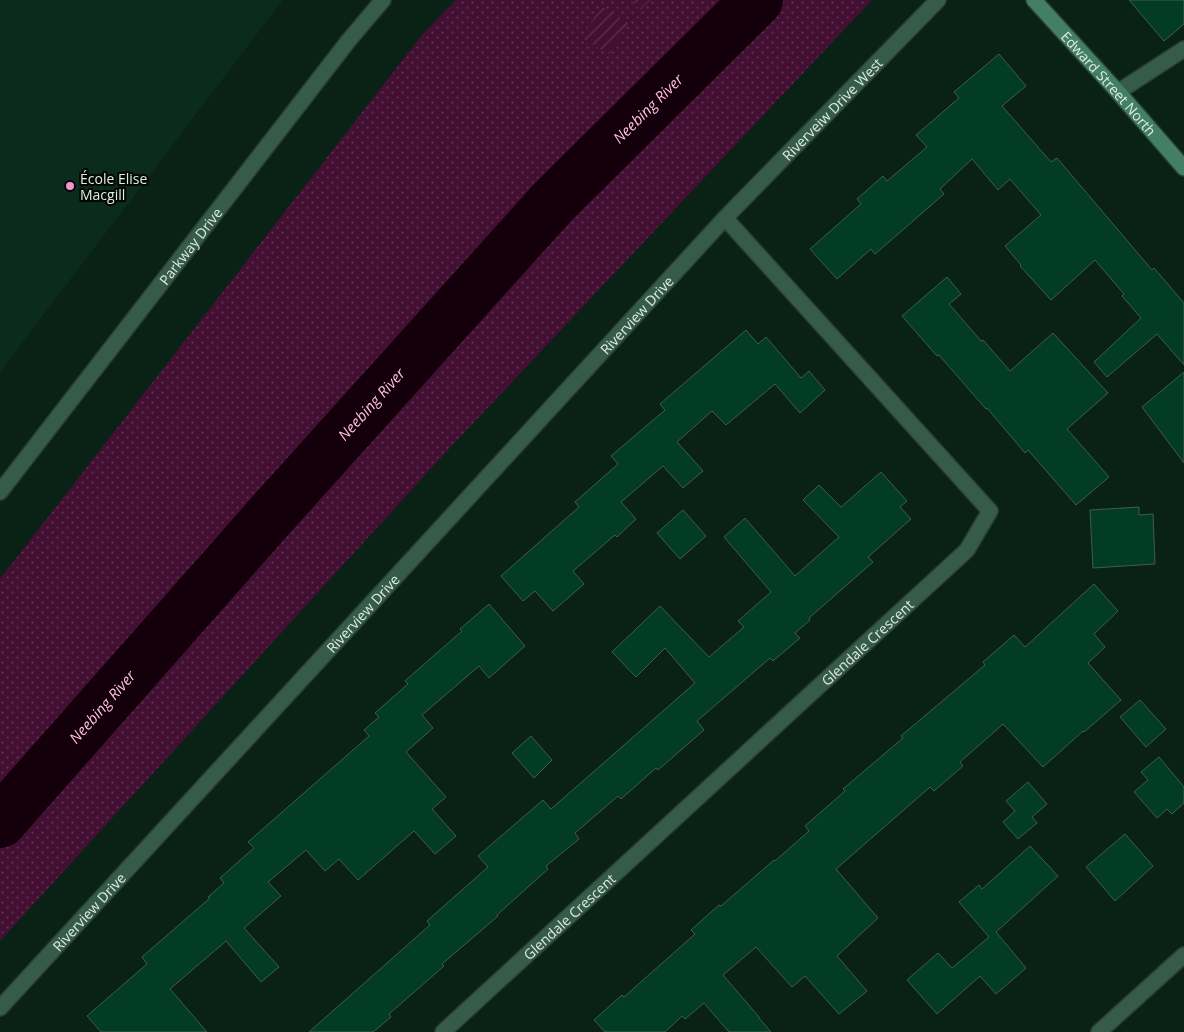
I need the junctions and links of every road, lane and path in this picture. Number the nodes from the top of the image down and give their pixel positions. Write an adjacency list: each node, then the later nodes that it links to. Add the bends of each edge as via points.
1 (382, 0): 8 (street, Parkway Drive)
2 (938, 0): 7 (street, Riverveiw Drive West)
3 (1034, 0): 5 (main road, Edward Street North)
4 (1184, 50): 5 (street)
5 (1118, 92): 6 (main road, Edward Street North)
6 (1184, 168)
7 (726, 218): 10 (street, Riverview Drive); 11 (street, Glendale Crescent, via 990,511 967,550)
8 (0, 492)
9 (1184, 955): 12 (street)
10 (0, 1008)
11 (443, 1032)
12 (1099, 1032)

